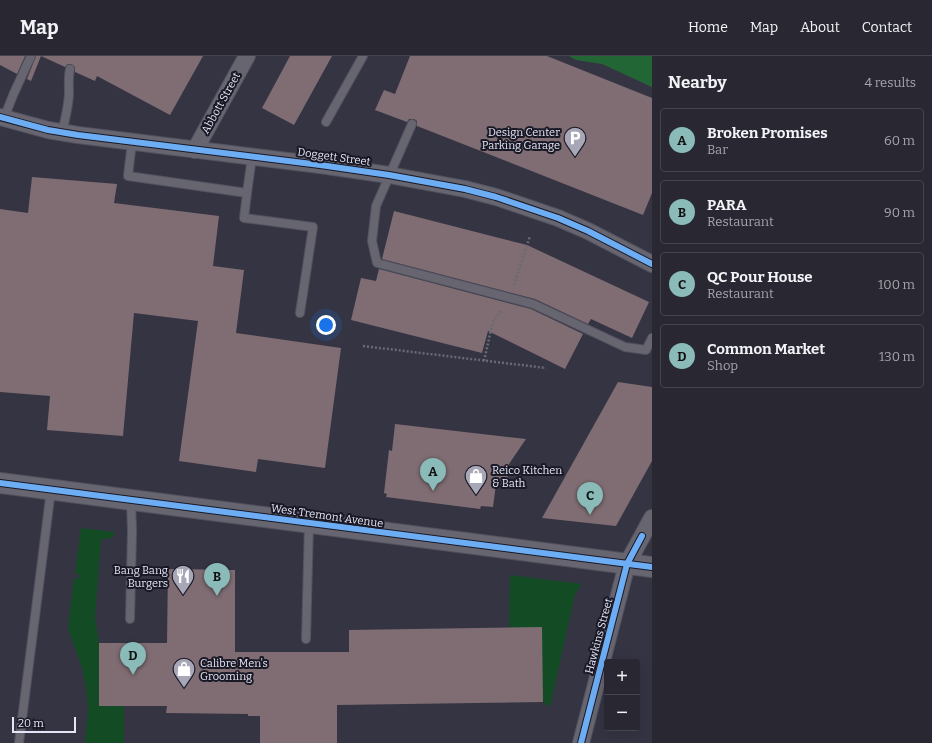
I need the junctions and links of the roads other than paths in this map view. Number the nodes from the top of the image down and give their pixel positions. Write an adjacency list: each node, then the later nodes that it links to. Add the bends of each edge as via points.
1 (31, 56): 5 (lane)
2 (247, 56): 10 (street, Abbott Street)
3 (363, 56): 6 (lane)
4 (70, 69): 8 (lane, via 67,111)
5 (2, 118): 8 (street, Doggett Street)
6 (326, 122)
7 (412, 124): 12 (lane)
8 (62, 132): 9 (street, Doggett Street)
9 (132, 142): 10 (street, Doggett Street); 13 (lane, via 128,176)
10 (195, 150): 11 (street, Doggett Street)
11 (252, 157): 12 (street, Doggett Street); 13 (lane)
12 (389, 175): 14 (street, Doggett Street, via 496,197 588,230); 16 (lane, via 376,206 372,242 378,263 533,304 624,347 646,350)
13 (247, 193): 15 (lane, via 244,218 313,227)
14 (652, 264)
15 (300, 313)
16 (652, 338)
17 (0, 483): 18 (street, West Tremont Avenue)
18 (51, 489): 19 (street, West Tremont Avenue); 26 (lane)
19 (131, 500): 21 (street, West Tremont Avenue); 24 (lane)
20 (652, 518): 22 (street, Hawkins Street)
21 (309, 524): 22 (street, West Tremont Avenue); 25 (lane)
22 (627, 564): 23 (street, West Tremont Avenue); 27 (street, Hawkins Street)
23 (652, 567)
24 (130, 619)
25 (306, 640)
26 (19, 743)
27 (581, 743)

